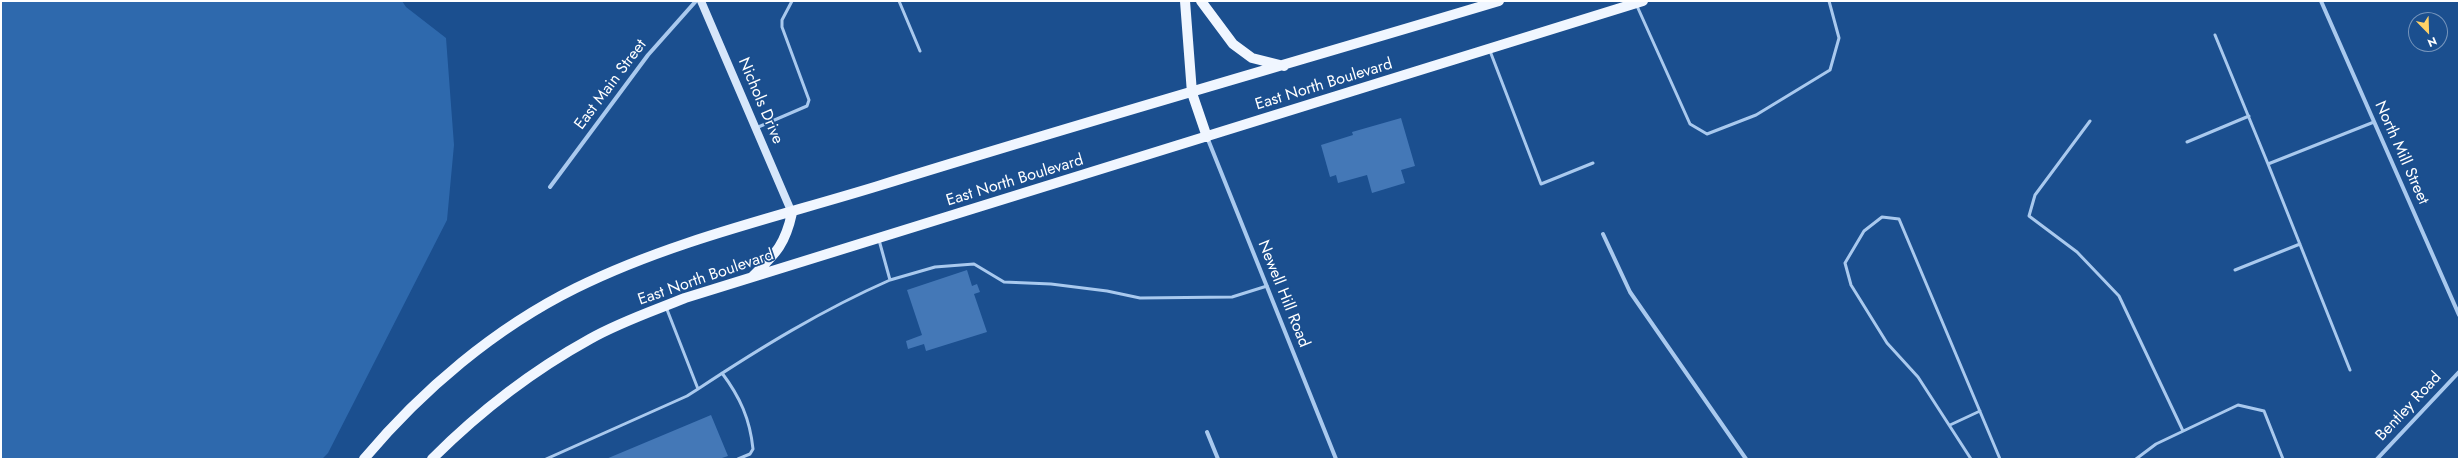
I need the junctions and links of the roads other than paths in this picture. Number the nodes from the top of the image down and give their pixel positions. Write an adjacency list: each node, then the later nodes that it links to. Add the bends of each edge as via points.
1 (696, 1): 24 (street, East Main Street, via 648,55)
2 (701, 1): 19 (street, Nichols Drive)
3 (792, 1): 19 (lane, via 782,20 782,27 809,100 807,106)
4 (899, 1): 13 (lane)
5 (1185, 1): 15 (main road)
6 (1201, 1): 14 (main road, via 1233,44 1252,58)
7 (1499, 1): 14 (main road, East North Boulevard)
8 (1829, 1): 10 (lane, via 1839,38 1830,70 1756,115 1707,134 1690,124)
9 (2321, 1): 18 (street, North Mill Street)
10 (1639, 2): 12 (main road, East North Boulevard)
11 (2215, 35): 16 (lane)
12 (1489, 49): 20 (main road, East North Boulevard); 22 (lane, via 1541,184)
13 (920, 51)
14 (1284, 66): 15 (main road, East North Boulevard)
15 (1192, 93): 20 (main road); 25 (main road, East North Boulevard)
16 (2249, 116): 21 (lane); 23 (lane)
17 (2090, 121): 41 (lane, via 2035,195 2029,216 2076,252 2119,296)
18 (2374, 122): 23 (lane); 34 (street, North Mill Street)
19 (756, 128): 25 (street, Nichols Drive)
20 (1207, 137): 27 (main road, East North Boulevard); 32 (street, Newell Hill Road)
21 (2187, 142)
22 (1593, 164)
23 (2268, 164): 28 (lane)
24 (550, 187)
25 (792, 212): 30 (main road, via 787,234 777,252); 44 (main road, East North Boulevard, via 693,242 635,263 576,288 548,304 494,338 437,384)
26 (1603, 234): 49 (street, via 1630,292)
27 (879, 238): 30 (main road, East North Boulevard); 31 (lane)
28 (2300, 244): 29 (lane); 35 (lane)
29 (2235, 270)
30 (751, 278): 33 (main road, East North Boulevard)
31 (890, 280): 32 (lane, via 935,267 974,264 1004,282 1051,284 1140,298 1232,297); 37 (lane, via 774,339)
32 (1267, 286): 48 (street, Newell Hill Road)
33 (665, 306): 38 (lane); 43 (main road, East North Boulevard, via 591,339 553,361 487,409)
34 (2459, 315)
35 (2350, 370)
36 (2459, 372): 54 (street, Bentley Road)
37 (722, 373): 38 (lane); 46 (lane, via 743,404 751,430 753,449 750,454)
38 (698, 389): 45 (lane)
39 (1980, 411): 40 (lane); 40 (lane, via 1899,219 1882,218 1864,231 1845,263 1851,285 1887,343 1918,377); 51 (lane)
40 (1950, 425): 50 (lane)
41 (2183, 431): 52 (lane, via 2156,444); 53 (lane, via 2238,405 2264,411)
42 (1208, 432): 47 (street)
43 (435, 458)
44 (364, 459)
45 (546, 459)
46 (738, 459)
47 (1218, 459)
48 (1336, 459)
49 (1746, 459)
50 (1971, 459)
51 (2000, 459)
52 (2136, 459)
53 (2283, 459)
54 (2377, 459)

